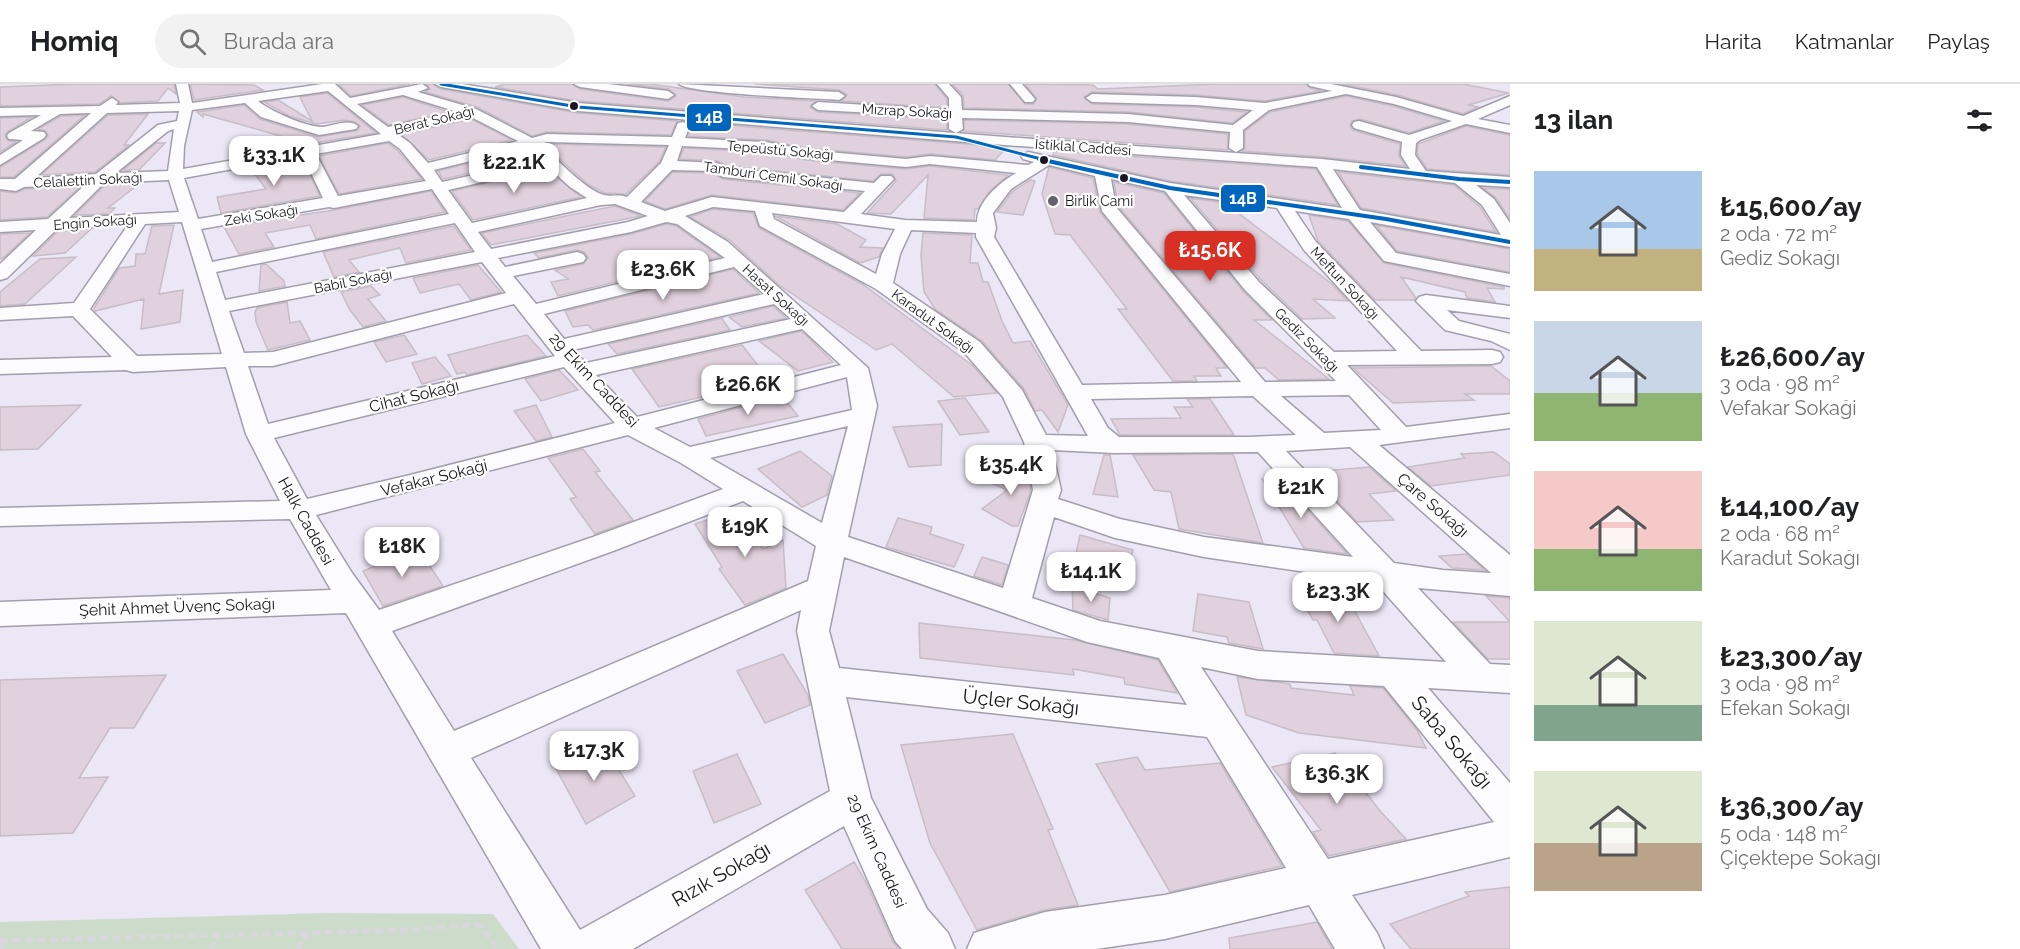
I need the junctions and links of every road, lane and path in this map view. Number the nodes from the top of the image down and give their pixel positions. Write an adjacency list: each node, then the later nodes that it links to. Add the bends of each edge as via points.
1 (266, 84): 21 (street)
2 (441, 84): 23 (street)
3 (580, 84): 31 (street, Mızrap Sokağı)
4 (685, 84): 12 (street)
5 (817, 84): 22 (street)
6 (943, 84): 26 (street)
7 (1016, 84): 27 (street, via 1034,99)
8 (1314, 84): 18 (street)
9 (1374, 84): 18 (street); 20 (street)
10 (330, 85): 21 (street); 32 (street, 29 Ekim Caddesi)
11 (537, 85): 23 (street, Berat Sokağı)
12 (745, 87): 22 (street); 31 (street)
13 (184, 88): 14 (street); 35 (street, Halk Caddesi)
14 (169, 91)
15 (420, 91): 32 (street); 40 (street, Hasat Sokağı)
16 (1115, 91): 28 (street); 34 (street); 45 (street)
17 (1262, 91): 34 (street)
18 (1353, 91): 34 (street); 46 (street)
19 (98, 93): 36 (street, via 124,93)
20 (1418, 94)
21 (281, 95): 29 (street)
22 (808, 95): 24 (street); 42 (street)
23 (516, 96): 40 (street, Berat Sokağı); 44 (street, via 578,107)
24 (886, 97)
25 (932, 97): 26 (street)
26 (960, 98): 43 (street)
27 (1010, 98)
28 (1082, 98)
29 (249, 100): 35 (street); 52 (street, via 266,114)
30 (1510, 100): 37 (street)
31 (718, 104): 42 (street, Mızrap Sokağı); 44 (street)
32 (352, 105): 51 (street, 29 Ekim Caddesi)
33 (1472, 105): 37 (street)
34 (1269, 106): 49 (street)
35 (187, 107): 36 (street); 47 (street, Halk Caddesi)
36 (106, 108): 38 (street); 78 (street)
37 (1493, 109): 41 (street); 46 (street)
38 (58, 110): 39 (street); 65 (street, via 14,136 39,135)
39 (0, 111)
40 (472, 112): 51 (street, Berat Sokağı); 57 (street, Hasat Sokağı)
41 (1510, 112)
42 (790, 114): 43 (street, Mızrap Sokağı); 44 (street); 53 (street)
43 (954, 114): 45 (street, Mızrap Sokağı); 55 (street)
44 (691, 116): 58 (street)
45 (1128, 118): 49 (street, Mızrap Sokağı); 61 (street)
46 (1463, 120): 50 (street); 56 (street)
47 (183, 123): 72 (street, Halk Caddesi); 74 (street, via 163,128)
48 (1359, 125): 56 (street)
49 (1236, 129): 62 (street)
50 (1510, 129)
51 (384, 130): 52 (street); 60 (street, Celalettin Sokağı); 75 (street, 29 Ekim Caddesi)
52 (319, 131): 54 (street)
53 (908, 133): 55 (street); 67 (street)
54 (288, 137)
55 (956, 137): 63 (street)
56 (1411, 140): 70 (street, via 1408,155)
57 (531, 143): 58 (street, Tepeüstü Sokağı, via 546,138); 66 (street, Hasat Sokağı); 75 (street, Tepeüstü Sokağı)
58 (676, 143): 67 (street, Tepeüstü Sokağı, via 766,146 806,154); 69 (street)
59 (247, 145): 64 (street)
60 (307, 151): 64 (street, Celalettin Sokağı); 85 (street)
61 (1149, 151): 62 (street, İstiklal Caddesi); 63 (street, İstiklal Caddesi)
62 (1235, 156): 68 (street, İstiklal Caddesi)
63 (1034, 158): 67 (street, Tepeüstü Sokağı); 71 (street); 101 (street, via 1005,186 985,213)
64 (260, 160): 72 (street, Celalettin Sokağı)
65 (0, 161)
66 (549, 162): 75 (street); 79 (street, Hasat Sokağı)
67 (906, 163): 80 (street)
68 (1322, 163): 70 (street, İstiklal Caddesi); 92 (street)
69 (668, 165): 80 (street, Tamburi Cemil Sokağı, via 717,167 723,172); 87 (street)
70 (1420, 173): 73 (street, İstiklal Caddesi)
71 (1102, 174): 81 (street); 133 (street, via 1108,208)
72 (175, 175): 74 (street, Celalettin Sokağı); 96 (street, Halk Caddesi)
73 (1459, 179): 76 (street, İstiklal Caddesi); 86 (street)
74 (99, 180): 78 (street, Celalettin Sokağı); 98 (street)
75 (433, 180): 85 (street, Zeki Sokağı); 97 (street, 29 Ekim Caddesi)
76 (1510, 182)
77 (0, 184): 78 (street, Celalettin Sokağı)
78 (19, 184): 83 (street)
79 (575, 184): 82 (street); 84 (street, Hasat Sokağı)
80 (878, 188): 94 (street)
81 (1170, 188): 88 (street); 126 (street, Gediz Sokağı, via 1252,286)
82 (555, 190)
83 (0, 198)
84 (601, 200): 87 (street, Hasat Sokağı, via 617,199); 97 (street)
85 (334, 202): 96 (street, Zeki Sokağı)
86 (1488, 202): 89 (street); 102 (street)
87 (630, 204): 93 (street, Hasat Sokağı)
88 (1282, 204): 92 (street); 123 (street, Meftun Sokağı, via 1310,246)
89 (1510, 206)
90 (762, 207): 93 (street, Babil Sokağı, via 712,202); 94 (street); 112 (street, via 766,222)
91 (479, 210): 97 (street)
92 (1355, 215): 103 (street); 105 (street)
93 (662, 216): 104 (street, Babil Sokağı, via 631,227); 107 (street, Hasat Sokağı, via 682,220 722,246)
94 (848, 218): 99 (street)
95 (140, 219): 96 (street, Engin Sokağı); 98 (street, Engin Sokağı); 117 (street)
96 (191, 221): 108 (street, Halk Caddesi)
97 (461, 221): 104 (street, 29 Ekim Caddesi); 108 (street)
98 (53, 225): 100 (street, Engin Sokağı); 110 (street)
99 (905, 225): 101 (street); 112 (street, Karadut Sokağı, via 891,254)
100 (0, 228)
101 (987, 228): 134 (street, via 985,237)
102 (1510, 236)
103 (1510, 242)
104 (486, 255): 109 (street, 29 Ekim Caddesi); 116 (street, Babil Sokağı)
105 (1390, 257): 111 (street); 114 (street)
106 (577, 258): 109 (street)
107 (737, 261): 113 (street, Hasat Sokağı); 115 (street)
108 (204, 269): 116 (street, Halk Caddesi)
109 (501, 273): 115 (street, 29 Ekim Caddesi)
110 (0, 274)
111 (1510, 280)
112 (883, 285): 142 (street, Karadut Sokağı, via 972,347 1014,395)
113 (778, 297): 120 (street, Hasat Sokağı); 125 (street)
114 (1426, 301): 118 (street); 121 (street)
115 (526, 304): 125 (street, 29 Ekim Caddesi); 127 (street, via 273,359)
116 (219, 307): 127 (street, Halk Caddesi)
117 (80, 309): 119 (street); 128 (street)
118 (1510, 312)
119 (0, 314)
120 (806, 322): 125 (street); 130 (street, Hasat Sokağı)
121 (1452, 327): 122 (street); 124 (street)
122 (1506, 339)
123 (1414, 357): 124 (street); 126 (street)
124 (1492, 357): 131 (street)
125 (570, 358): 137 (street, 29 Ekim Caddesi); 138 (street, Cihat Sokağı)
126 (1328, 359): 132 (street, Gediz Sokağı)
127 (237, 361): 128 (street); 138 (street, Halk Caddesi)
128 (133, 365): 129 (street)
129 (0, 367)
130 (857, 368): 135 (street, via 865,406); 137 (street, Vefakar Sokaği)
131 (1510, 374)
132 (1353, 388): 133 (street); 139 (street, Gediz Sokağı)
133 (1260, 389): 134 (street); 141 (street)
134 (1075, 392): 144 (street, via 1098,432)
135 (863, 414): 145 (street); 150 (street)
136 (1510, 421): 139 (street)
137 (632, 427): 145 (street, 29 Ekim Caddesi); 148 (street, Vefakar Sokaği)
138 (259, 434): 148 (street, Halk Caddesi)
139 (1400, 435): 140 (street)
140 (1356, 439): 141 (street); 152 (street, Çare Sokağı)
141 (1318, 441): 143 (street)
142 (1037, 442): 144 (street); 147 (street, Karadut Sokağı, via 1047,490)
143 (1265, 444): 144 (street); 151 (street)
144 (1113, 445)
145 (687, 455): 146 (street, 29 Ekim Caddesi)
146 (746, 490): 150 (street, 29 Ekim Caddesi); 156 (street, Şehit Ahmet Üvenç Sokağı, via 603,544)
147 (1043, 503): 151 (street, via 1114,528 1204,547); 155 (street, Karadut Sokağı)
148 (299, 510): 149 (street, Vefakar Sokaği); 156 (street, Halk Caddesi)
149 (0, 517)
150 (832, 542): 154 (street, 29 Ekim Caddesi); 155 (street)
151 (1384, 572): 153 (street); 160 (street)
152 (1510, 572)
153 (1510, 585)
154 (821, 588): 161 (street, 29 Ekim Caddesi, via 813,631); 163 (street)
155 (1014, 604): 158 (street, via 1099,633)
156 (363, 613): 157 (street, Şehit Ahmet Üvenç Sokağı); 163 (street, Halk Caddesi)
157 (0, 614)
158 (1170, 647): 159 (street, via 1258,665); 162 (street)
159 (1394, 673): 160 (street); 165 (street, Saba Sokağı)
160 (1496, 678)
161 (825, 681): 162 (street, Üçler Sokağı); 164 (street, 29 Ekim Caddesi)
162 (1217, 723): 167 (street)
163 (446, 752): 175 (street, Halk Caddesi)
164 (852, 800): 176 (street, Rızık Sokağı); 177 (street, 29 Ekim Caddesi, via 911,926)
165 (1510, 812)
166 (1510, 838): 167 (street)
167 (1317, 883): 178 (street, via 1165,917 1045,934); 179 (street)
168 (309, 932): 169 (path); 173 (path); 174 (path, via 475,924 482,927)
169 (219, 934): 170 (path); 172 (path)
170 (3, 941): 171 (path)
171 (0, 949)
172 (210, 949)
173 (298, 949)
174 (497, 949)
175 (566, 949)
176 (590, 949)
177 (932, 949)
178 (990, 949)
179 (1361, 949)

